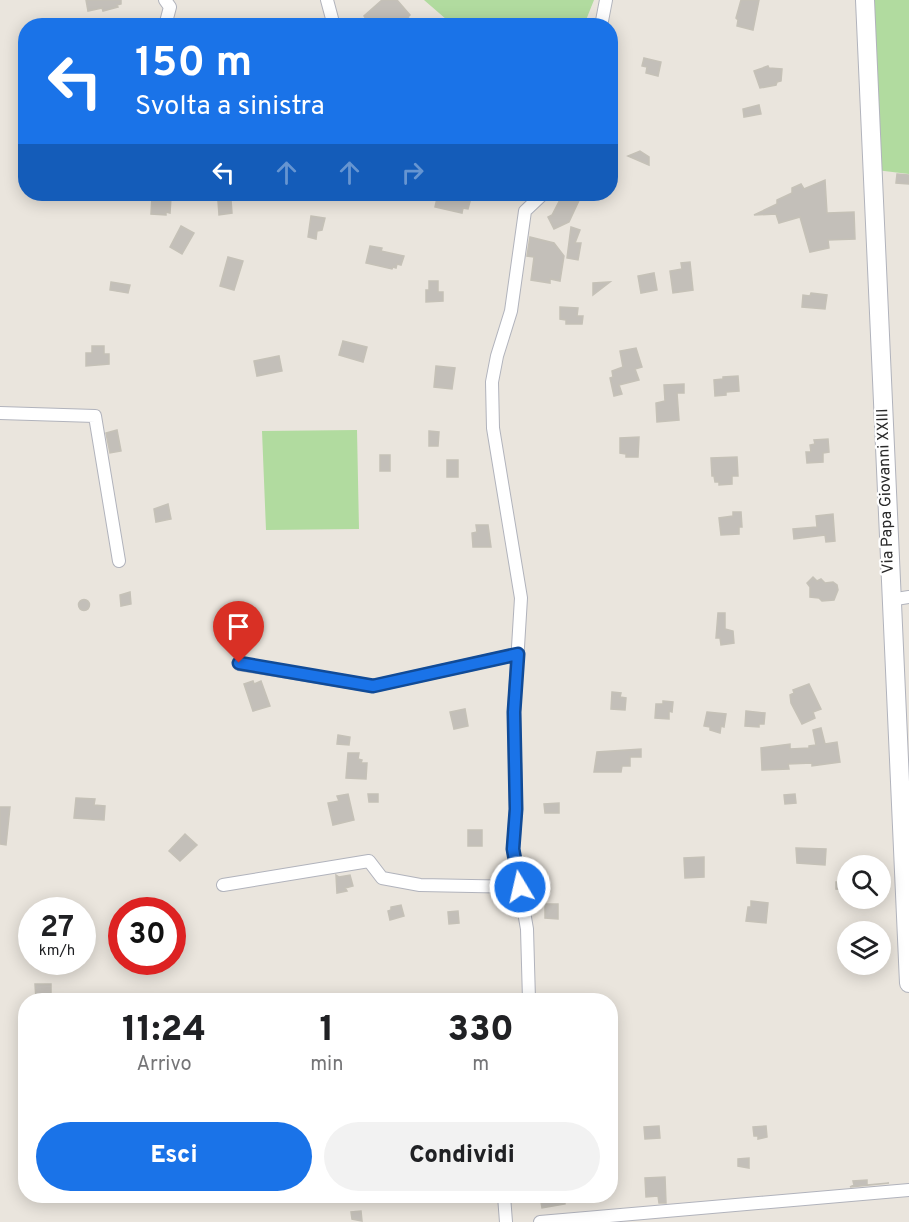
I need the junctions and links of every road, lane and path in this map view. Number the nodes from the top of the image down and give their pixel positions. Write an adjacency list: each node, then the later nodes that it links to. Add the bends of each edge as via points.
1 (165, 0): 5 (street, via 170,7)
2 (327, 0): 6 (street)
3 (606, 0): 7 (street)
4 (865, 0): 12 (main road, Via Papa Giovanni XXIII)
5 (167, 18)
6 (332, 18)
7 (601, 18)
8 (536, 201): 13 (street, via 525,211 512,311 492,382 493,428 521,598)
9 (0, 413): 10 (street, via 95,416)
10 (119, 561)
11 (909, 597): 12 (street)
12 (890, 600): 17 (main road, Via Papa Giovanni XXIII)
13 (518, 654): 14 (street, via 373,686); 16 (street, via 513,849)
14 (239, 663)
15 (224, 885): 16 (street, via 369,861 382,878 411,884)
16 (520, 887): 18 (street, via 527,929)
17 (909, 983)
18 (529, 993)
19 (909, 1190): 22 (street)
20 (505, 1203): 21 (street)
21 (506, 1222)
22 (540, 1222)

